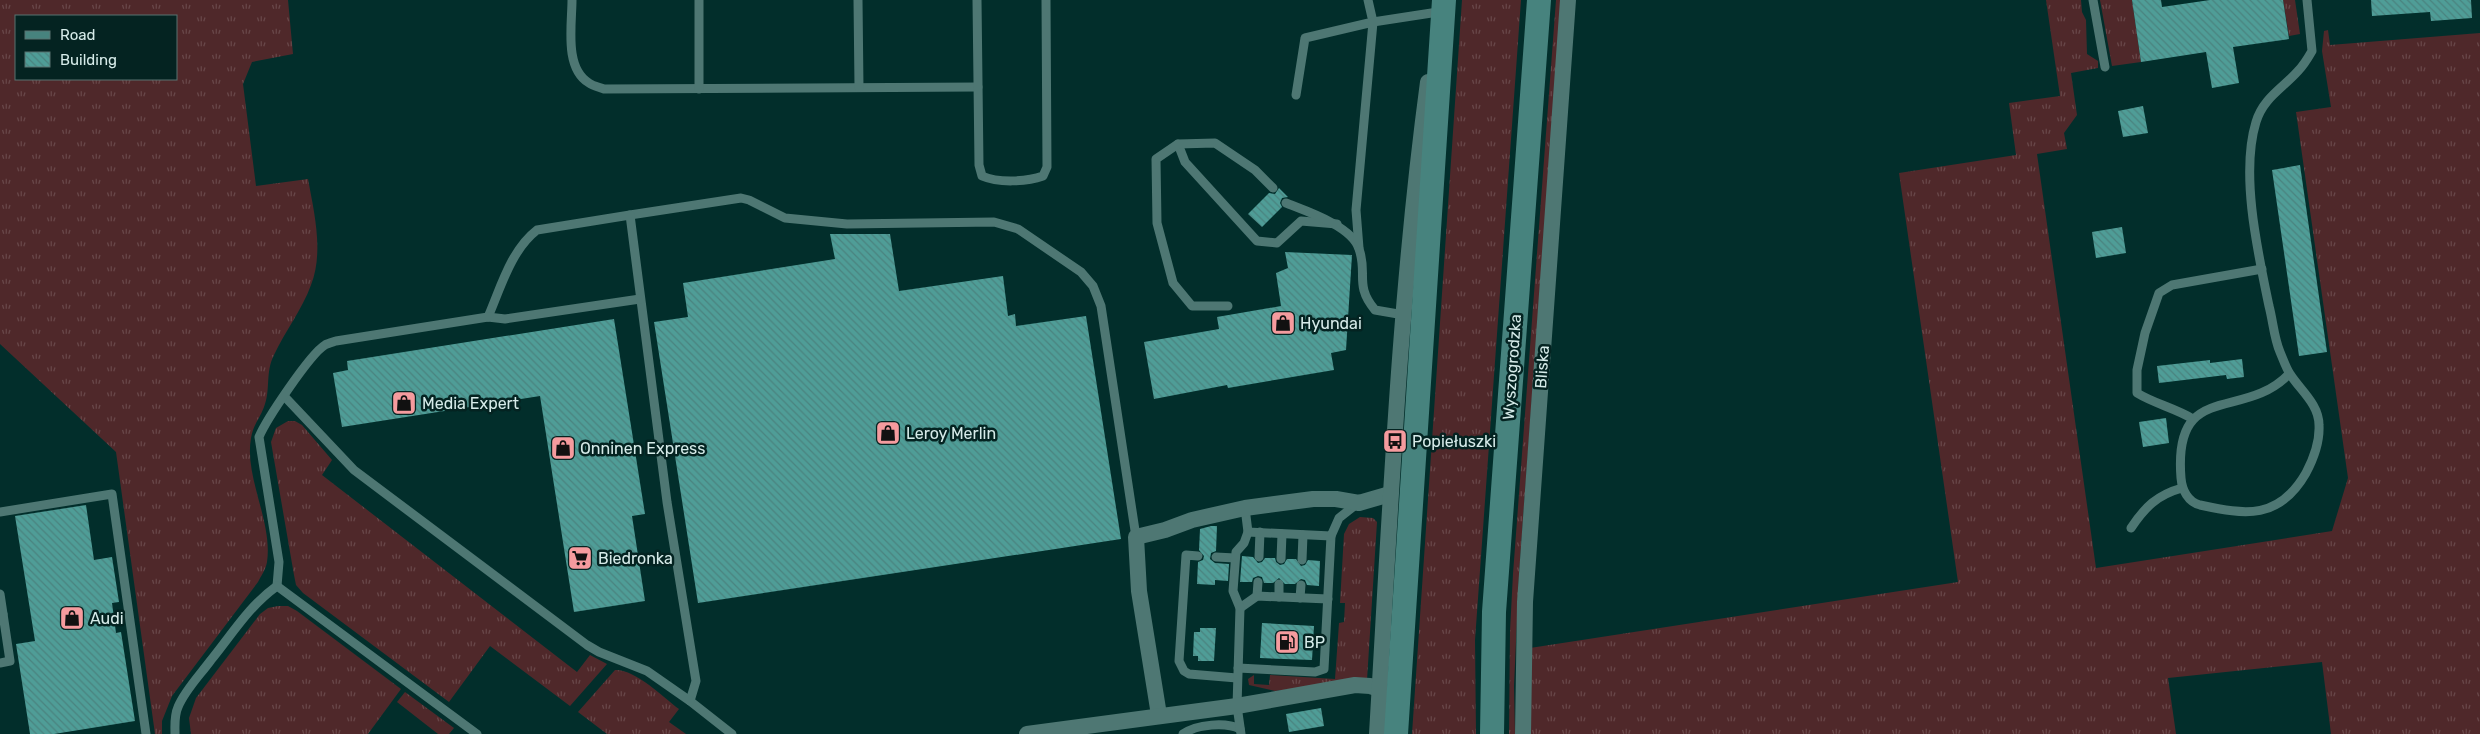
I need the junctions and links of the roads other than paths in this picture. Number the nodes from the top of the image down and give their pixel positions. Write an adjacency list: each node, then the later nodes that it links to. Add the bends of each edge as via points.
1 (572, 0): 16 (lane, via 572,52 577,71 589,83 604,89)
2 (699, 0): 16 (lane)
3 (858, 0): 14 (lane)
4 (977, 0): 15 (lane)
5 (1046, 0): 15 (lane, via 1047,168 1043,176 1034,179 990,179 982,176 979,165)
6 (1368, 0): 12 (lane)
7 (1539, 0): 77 (main road, Wyszogrodzka, via 1494,612)
8 (1568, 0): 78 (street, Bliska, via 1525,602)
9 (2093, 0): 13 (lane)
10 (2307, 0): 24 (lane, via 2312,51 2298,71 2267,99 2256,121 2249,179)
11 (1440, 4): 12 (lane); 27 (street, via 1414,183); 76 (main road)
12 (1373, 22): 17 (lane, via 1305,38); 23 (lane, via 1356,210)
13 (2105, 67)
14 (859, 87): 15 (lane); 16 (lane)
15 (978, 87)
16 (699, 88)
17 (1296, 95)
18 (1178, 144): 19 (lane, via 1215,143 1255,170); 22 (lane, via 1185,162 1257,241 1277,243 1301,222); 26 (lane, via 1156,159 1157,223 1173,283 1192,306)
19 (1273, 188)
20 (1286, 203): 22 (lane)
21 (630, 216): 25 (lane); 28 (lane, via 538,230 525,239); 43 (lane, via 741,198 785,218 847,224 994,222 1018,229 1081,272 1094,286 1102,306)
22 (1337, 224): 23 (lane)
23 (1359, 248): 27 (lane, via 1364,297 1375,310)
24 (2262, 269): 29 (lane, via 2279,351); 31 (lane, via 2172,284 2159,293 2145,333 2137,370 2137,393 2177,409)
25 (640, 299): 28 (lane, via 505,319); 65 (lane, via 667,502 696,681)
26 (1228, 306)
27 (1404, 315): 33 (street)
28 (488, 317): 30 (lane, via 336,341 324,346)
29 (2289, 374): 31 (lane, via 2268,391 2209,409); 32 (lane, via 2310,399 2319,422 2314,459 2282,503 2250,513 2225,511 2193,503)
30 (284, 397): 53 (lane, via 264,424 259,437 279,562); 65 (lane, via 354,470 587,645 647,671)
31 (2193, 420): 32 (lane, via 2182,435 2179,458)
32 (2182, 488): 37 (lane, via 2153,500)
33 (1390, 494): 34 (street); 64 (street)
34 (1359, 502): 35 (street, via 1313,499); 42 (lane, via 1339,518)
35 (1245, 508): 38 (lane); 43 (street)
36 (0, 512): 69 (lane, via 112,494)
37 (2131, 528)
38 (1248, 532): 39 (lane); 47 (lane)
39 (1260, 532): 40 (lane); 46 (lane)
40 (1282, 534): 41 (lane); 48 (lane)
41 (1304, 535): 42 (lane); 49 (lane)
42 (1331, 536): 58 (lane)
43 (1136, 537): 67 (street, via 1139,591)
44 (1198, 556): 63 (lane, via 1186,555 1179,661 1188,674)
45 (1216, 557): 47 (lane)
46 (1259, 557)
47 (1235, 558): 59 (lane, via 1233,591)
48 (1280, 559)
49 (1302, 560)
50 (1258, 582): 55 (lane)
51 (1280, 584): 56 (lane)
52 (1301, 585): 57 (lane)
53 (277, 586): 70 (lane, via 258,600 240,620 186,693 174,721); 71 (lane)
54 (0, 594): 60 (lane)
55 (1257, 596): 56 (lane); 59 (lane)
56 (1279, 596): 57 (lane)
57 (1300, 598): 58 (lane)
58 (1328, 599): 62 (lane, via 1324,669 1314,672)
59 (1240, 608): 62 (lane)
60 (2, 615): 61 (lane, via 10,661)
61 (0, 663)
62 (1238, 668): 63 (lane)
63 (1237, 678): 66 (lane)
64 (1380, 689): 66 (street, via 1354,686); 75 (street)
65 (690, 701): 72 (lane)
66 (1237, 706): 67 (street); 68 (lane)
67 (1159, 715): 73 (street)
68 (1241, 732): 74 (lane, via 1230,724)
69 (146, 734)
70 (175, 734)
71 (478, 734)
72 (732, 734)
73 (1027, 734)
74 (1183, 734)
75 (1377, 734)
76 (1396, 734)
77 (1492, 734)
78 (1523, 734)

